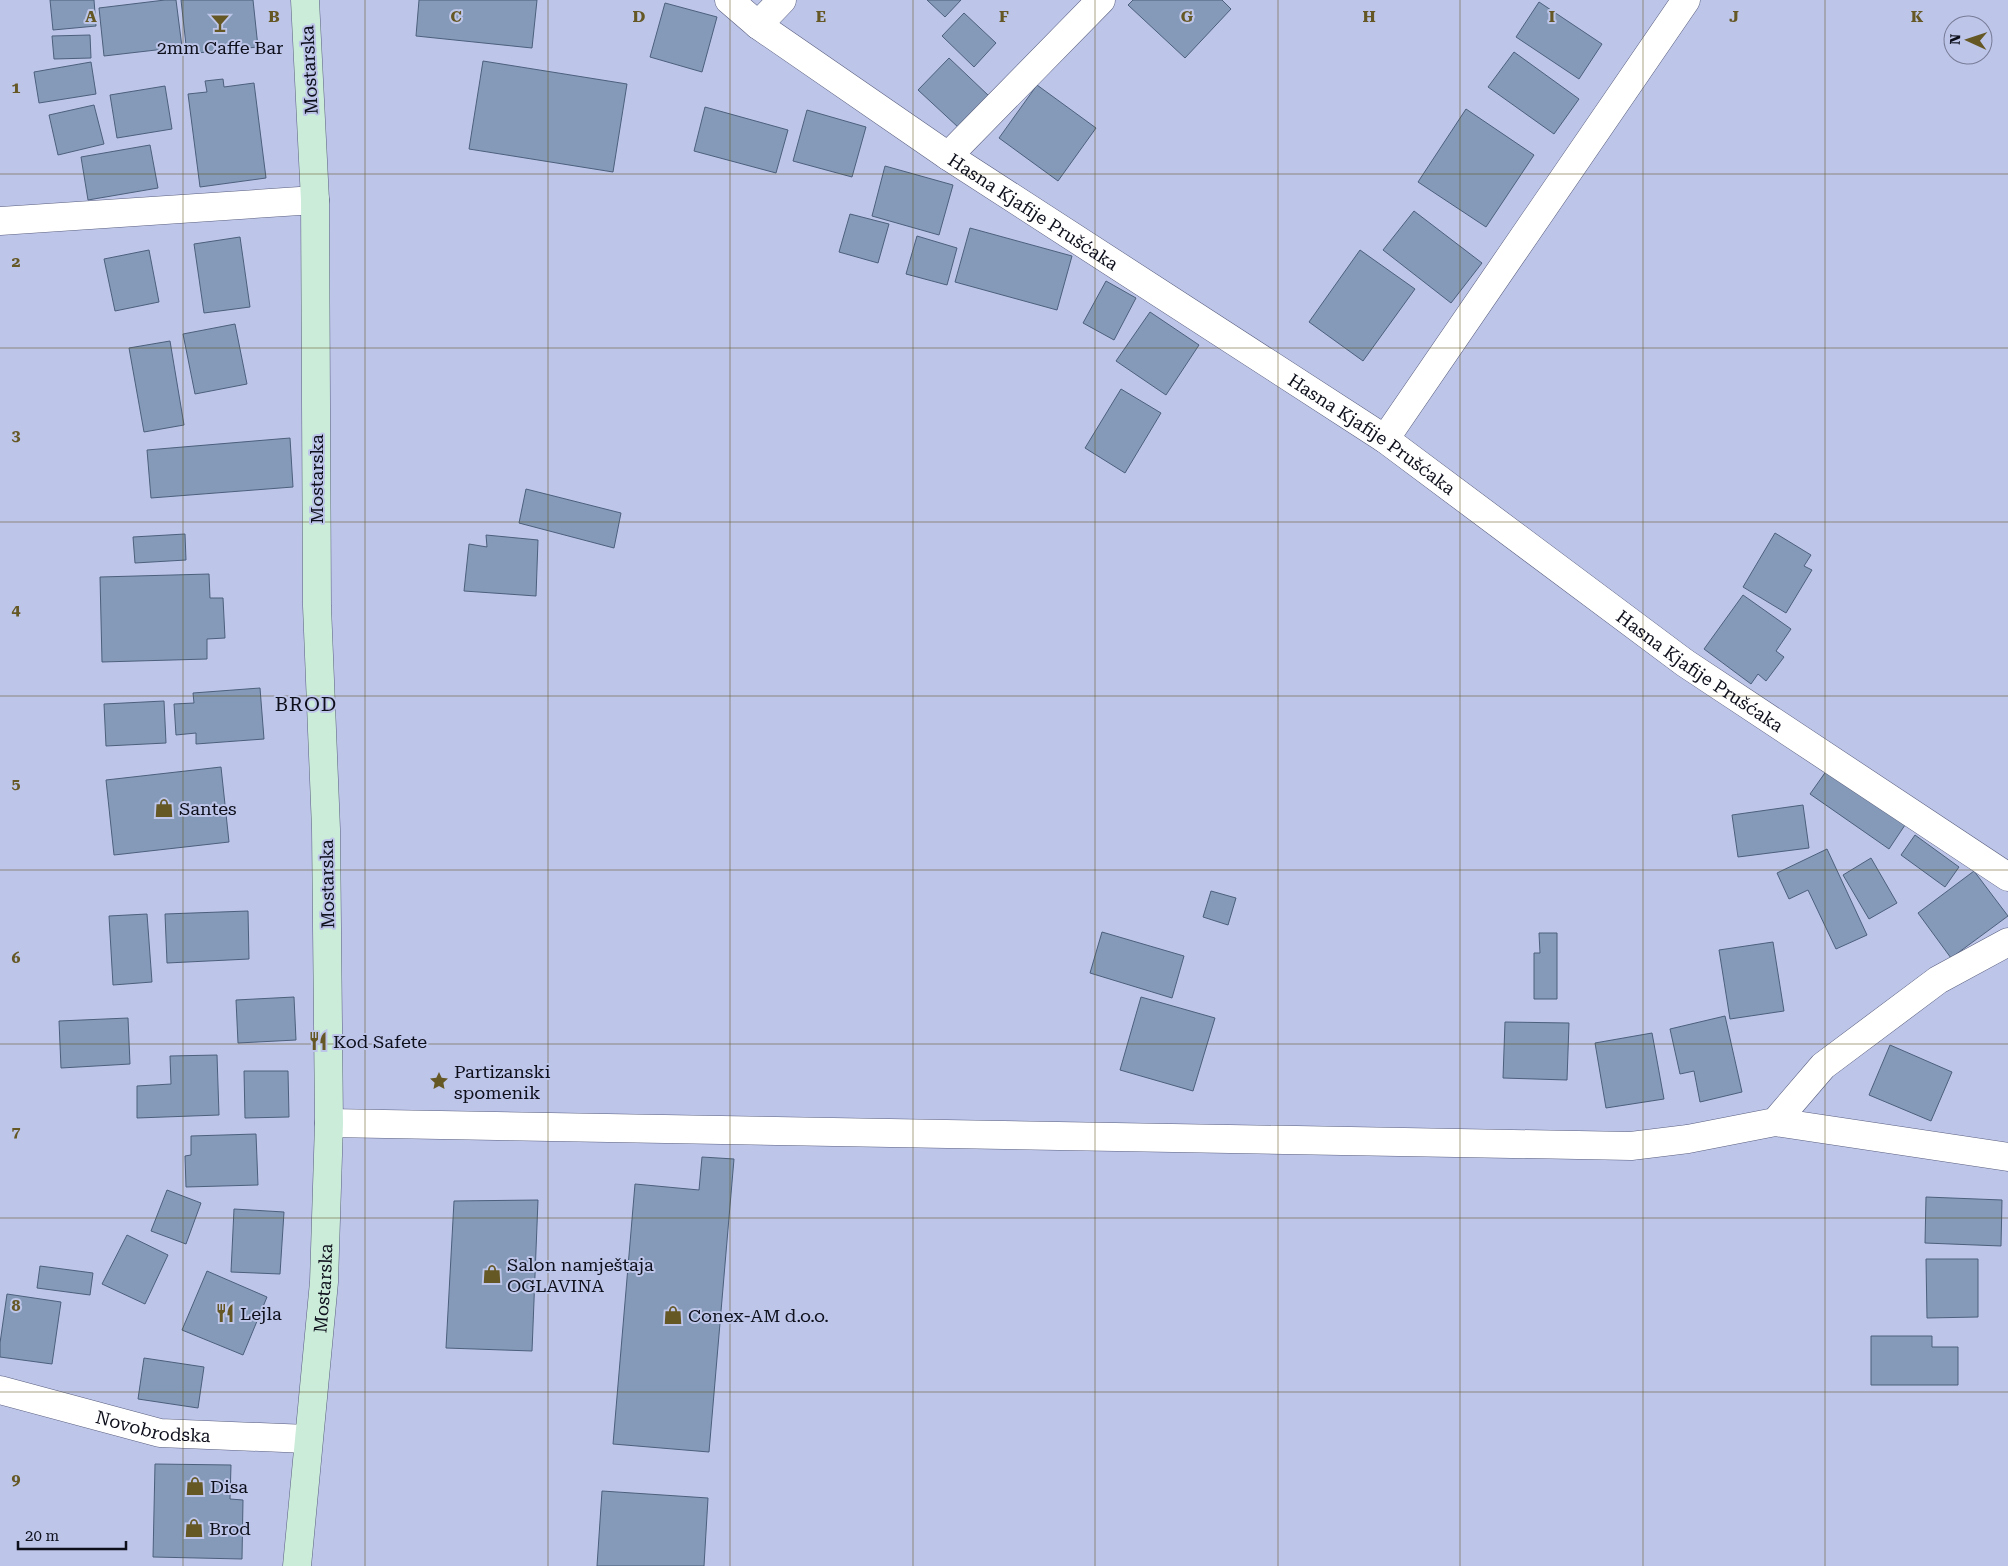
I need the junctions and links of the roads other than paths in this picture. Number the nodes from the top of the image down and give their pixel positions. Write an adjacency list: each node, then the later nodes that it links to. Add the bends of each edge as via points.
1 (305, 0): 8 (main road, Mostarska)
2 (729, 0): 6 (street, Hasna Kjafije Prušćaka)
3 (782, 0): 6 (street)
4 (1101, 0): 7 (street)
5 (1686, 0): 10 (street)
6 (758, 25): 7 (street, Hasna Kjafije Prušćaka)
7 (948, 156): 10 (street, Hasna Kjafije Prušćaka)
8 (315, 200): 9 (street); 14 (main road, Mostarska, via 317,606 326,829)
9 (0, 221)
10 (1385, 439): 11 (street, Hasna Kjafije Prušćaka, via 1685,663)
11 (2008, 878)
12 (2008, 942): 13 (street, via 1938,980 1823,1066)
13 (1775, 1122): 14 (street, via 1631,1146); 15 (street)
14 (330, 1123): 17 (main road, Mostarska, via 324,1282)
15 (2008, 1157)
16 (0, 1390): 17 (street, Novobrodska, via 160,1433)
17 (308, 1439): 18 (main road, Mostarska)
18 (297, 1566)

